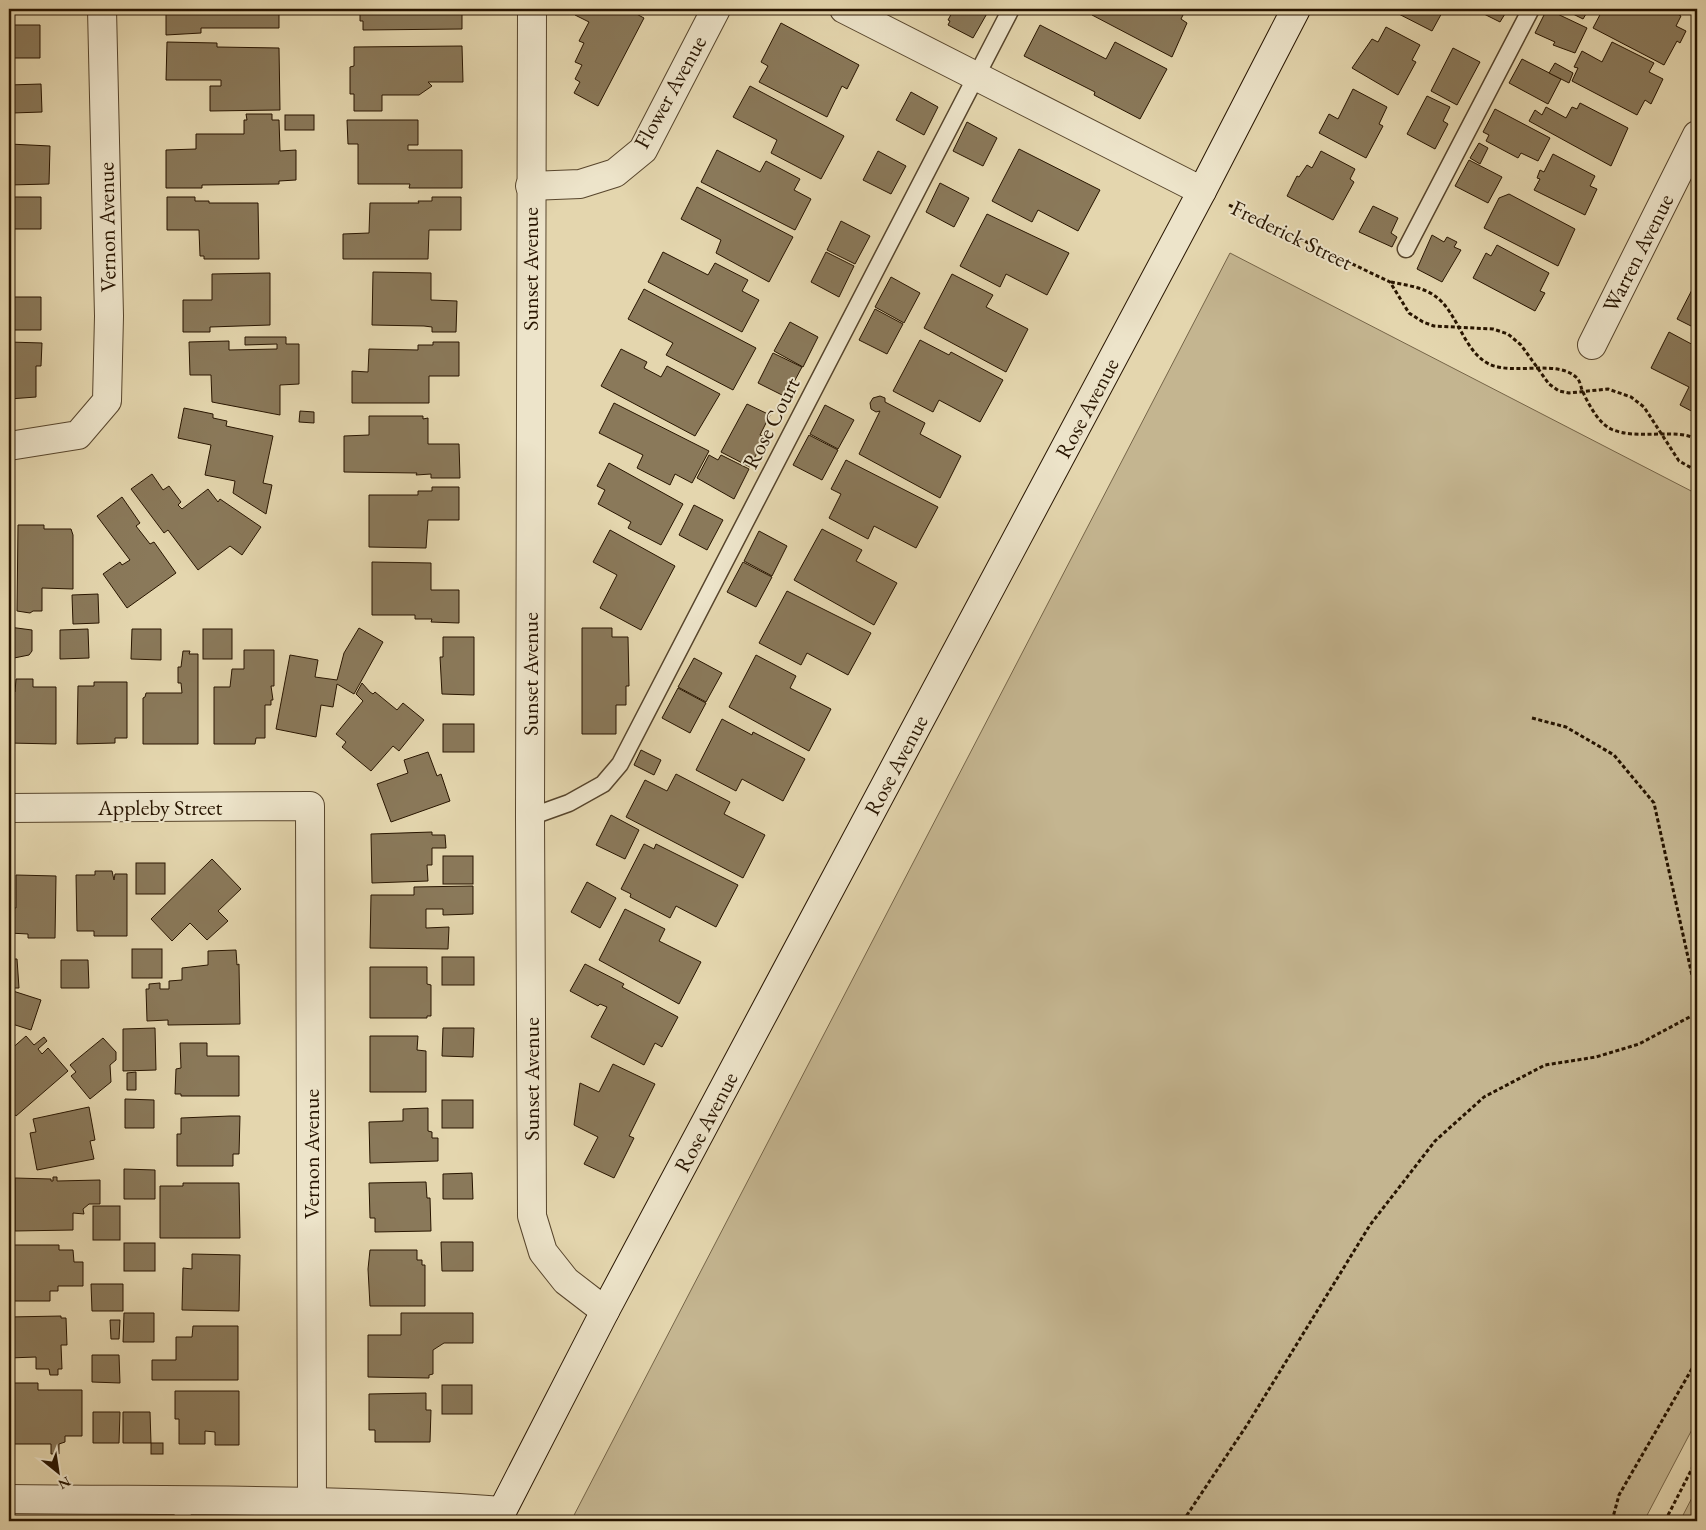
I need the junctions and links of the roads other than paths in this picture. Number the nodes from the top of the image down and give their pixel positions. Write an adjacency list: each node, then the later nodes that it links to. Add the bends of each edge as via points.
1 (102, 9): 14 (street, Vernon Avenue, via 109,316 107,401 78,435)
2 (532, 9): 10 (street, Sunset Avenue)
3 (716, 9): 10 (street, Flower Avenue, via 643,150 615,173 580,184)
4 (844, 9): 8 (street)
5 (1011, 9): 8 (lane, Rose Court)
6 (1296, 9): 11 (street, Rose Avenue)
7 (1531, 9): 12 (lane)
8 (976, 77): 11 (street); 17 (lane, Rose Court, via 620,764 602,784 569,803)
9 (1697, 135): 13 (street, Warren Avenue)
10 (530, 186): 17 (street, Sunset Avenue)
11 (1202, 191): 18 (street, Rose Avenue)
12 (1406, 249)
13 (1592, 345)
14 (9, 446)
15 (310, 806): 16 (street, Appleby Street); 20 (street, Vernon Avenue)
16 (9, 808)
17 (530, 817): 18 (street, Sunset Avenue, via 532,1216 543,1252 566,1281)
18 (605, 1311): 22 (street, Rose Avenue)
19 (9, 1500): 21 (street)
20 (312, 1503): 21 (street); 22 (street, via 442,1506)
21 (183, 1511)
22 (499, 1516)

